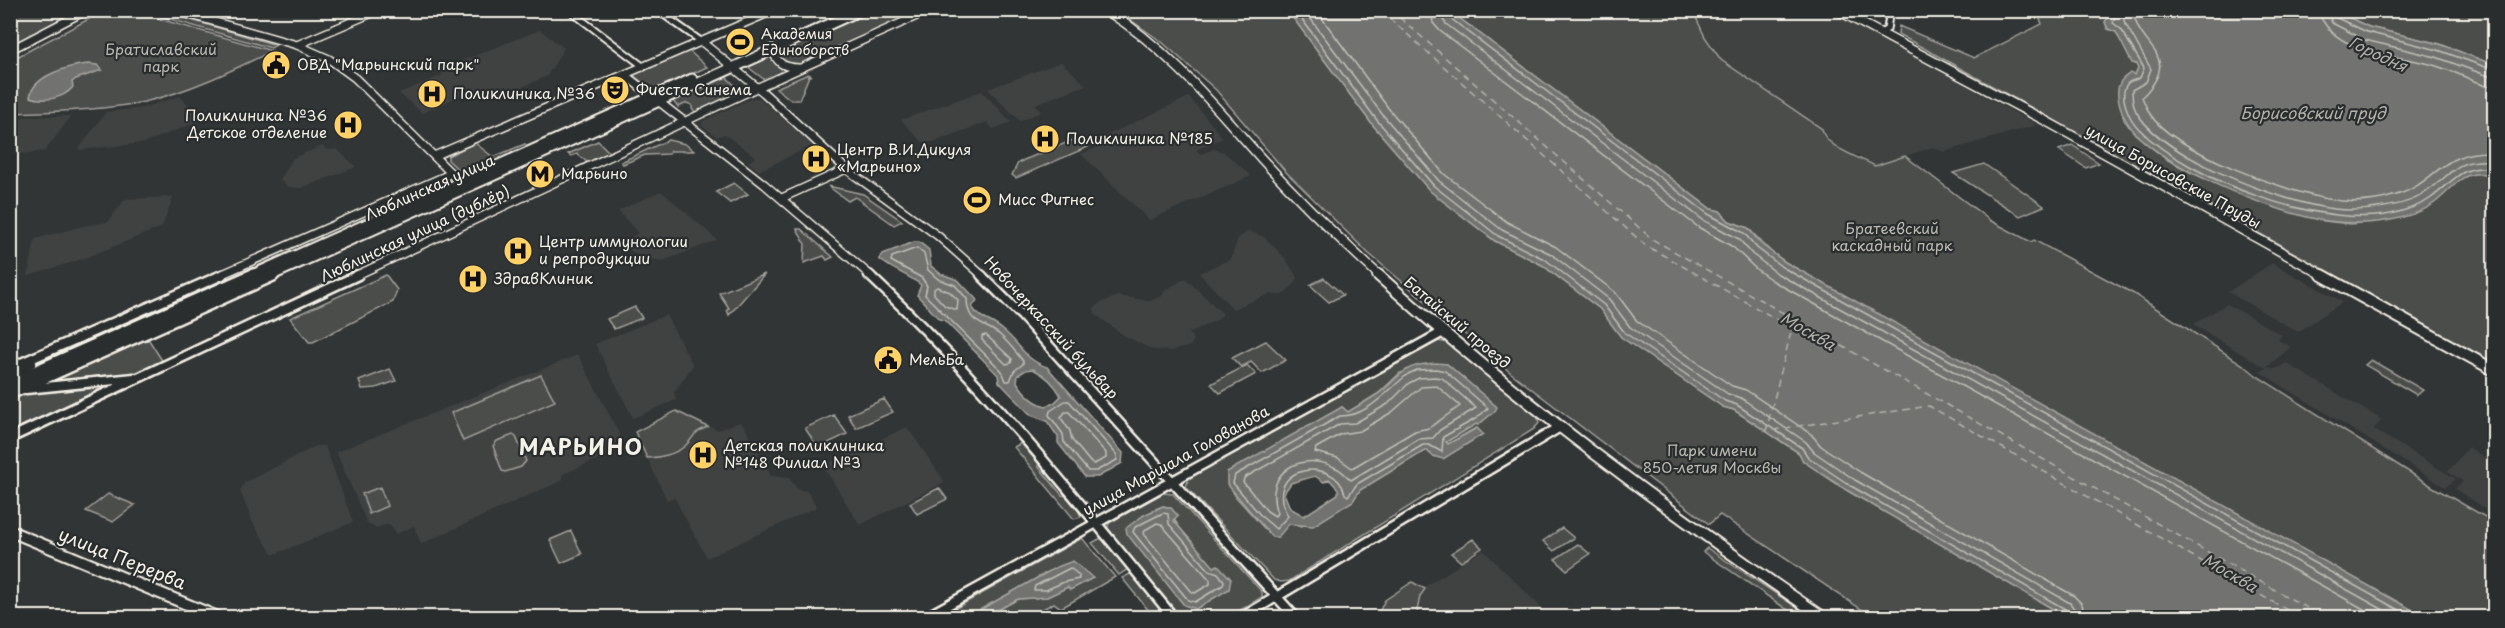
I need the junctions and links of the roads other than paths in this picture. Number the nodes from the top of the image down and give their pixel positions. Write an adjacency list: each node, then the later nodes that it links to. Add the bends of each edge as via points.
1 (87, 10): 19 (street)
2 (173, 10): 17 (street)
3 (379, 10): 17 (street)
4 (569, 10): 21 (street)
5 (657, 10): 16 (street)
6 (775, 10): 16 (street)
7 (846, 10): 20 (main road, Люблинская улица)
8 (861, 10): 18 (main road, Люблинская улица)
9 (930, 10): 22 (street, Люблинская улица (дублёр))
10 (1106, 10): 34 (main road, Батайский проезд, via 1176,64 1330,230)
11 (1828, 10): 14 (street)
12 (1837, 10): 14 (main road, улица Борисовские Пруды)
13 (1890, 10): 15 (street, via 1887,29)
14 (1847, 15): 15 (main road, улица Борисовские Пруды)
15 (1881, 33): 37 (main road, улица Борисовские Пруды)
16 (702, 42): 20 (street, Новочеркасский бульвар); 21 (street)
17 (297, 45): 27 (street, via 329,59 355,78)
18 (782, 46): 20 (main road, Люблинская улица); 22 (street, via 774,54 777,61 791,68)
19 (10, 50)
20 (731, 65): 24 (street, Новочеркасский бульвар); 25 (main road, Люблинская улица)
21 (644, 66): 23 (street)
22 (805, 66): 24 (street, Люблинская улица (дублёр))
23 (625, 75): 25 (street); 27 (street)
24 (758, 88): 26 (street, Люблинская улица (дублёр)); 28 (street, Новочеркасский бульвар)
25 (656, 99): 26 (street); 30 (main road, Люблинская улица); 40 (main road, Люблинская улица)
26 (686, 122): 31 (street); 39 (street, Люблинская улица (дублёр))
27 (434, 156): 29 (street)
28 (846, 168): 31 (street); 43 (street, Новочеркасский бульвар, via 971,264)
29 (452, 173): 30 (street); 33 (street)
30 (460, 182): 32 (main road, Люблинская улица)
31 (782, 198): 44 (street, via 859,265 938,343)
32 (227, 286): 33 (street); 40 (main road, Люблинская улица)
33 (188, 291): 35 (street)
34 (1443, 332): 41 (main road, Батайский проезд); 43 (street, улица Маршала Голованова)
35 (48, 352): 36 (street); 38 (street)
36 (10, 368)
37 (2494, 370)
38 (10, 377)
39 (141, 377): 40 (street); 42 (street, Люблинская улица (дублёр))
40 (13, 388)
41 (1560, 427): 46 (street); 52 (main road, Батайский проезд, via 1692,527)
42 (10, 438)
43 (1173, 481): 44 (street, улица Маршала Голованова); 46 (street, Новочеркасский бульвар)
44 (1095, 523): 48 (street, улица Маршала Голованова); 49 (street)
45 (10, 531): 47 (main road, улица Перерва)
46 (1276, 595): 50 (street); 51 (street, Новочеркасский бульвар)
47 (220, 618)
48 (924, 618)
49 (1174, 618)
50 (1241, 618)
51 (1296, 618)
52 (1824, 618)

